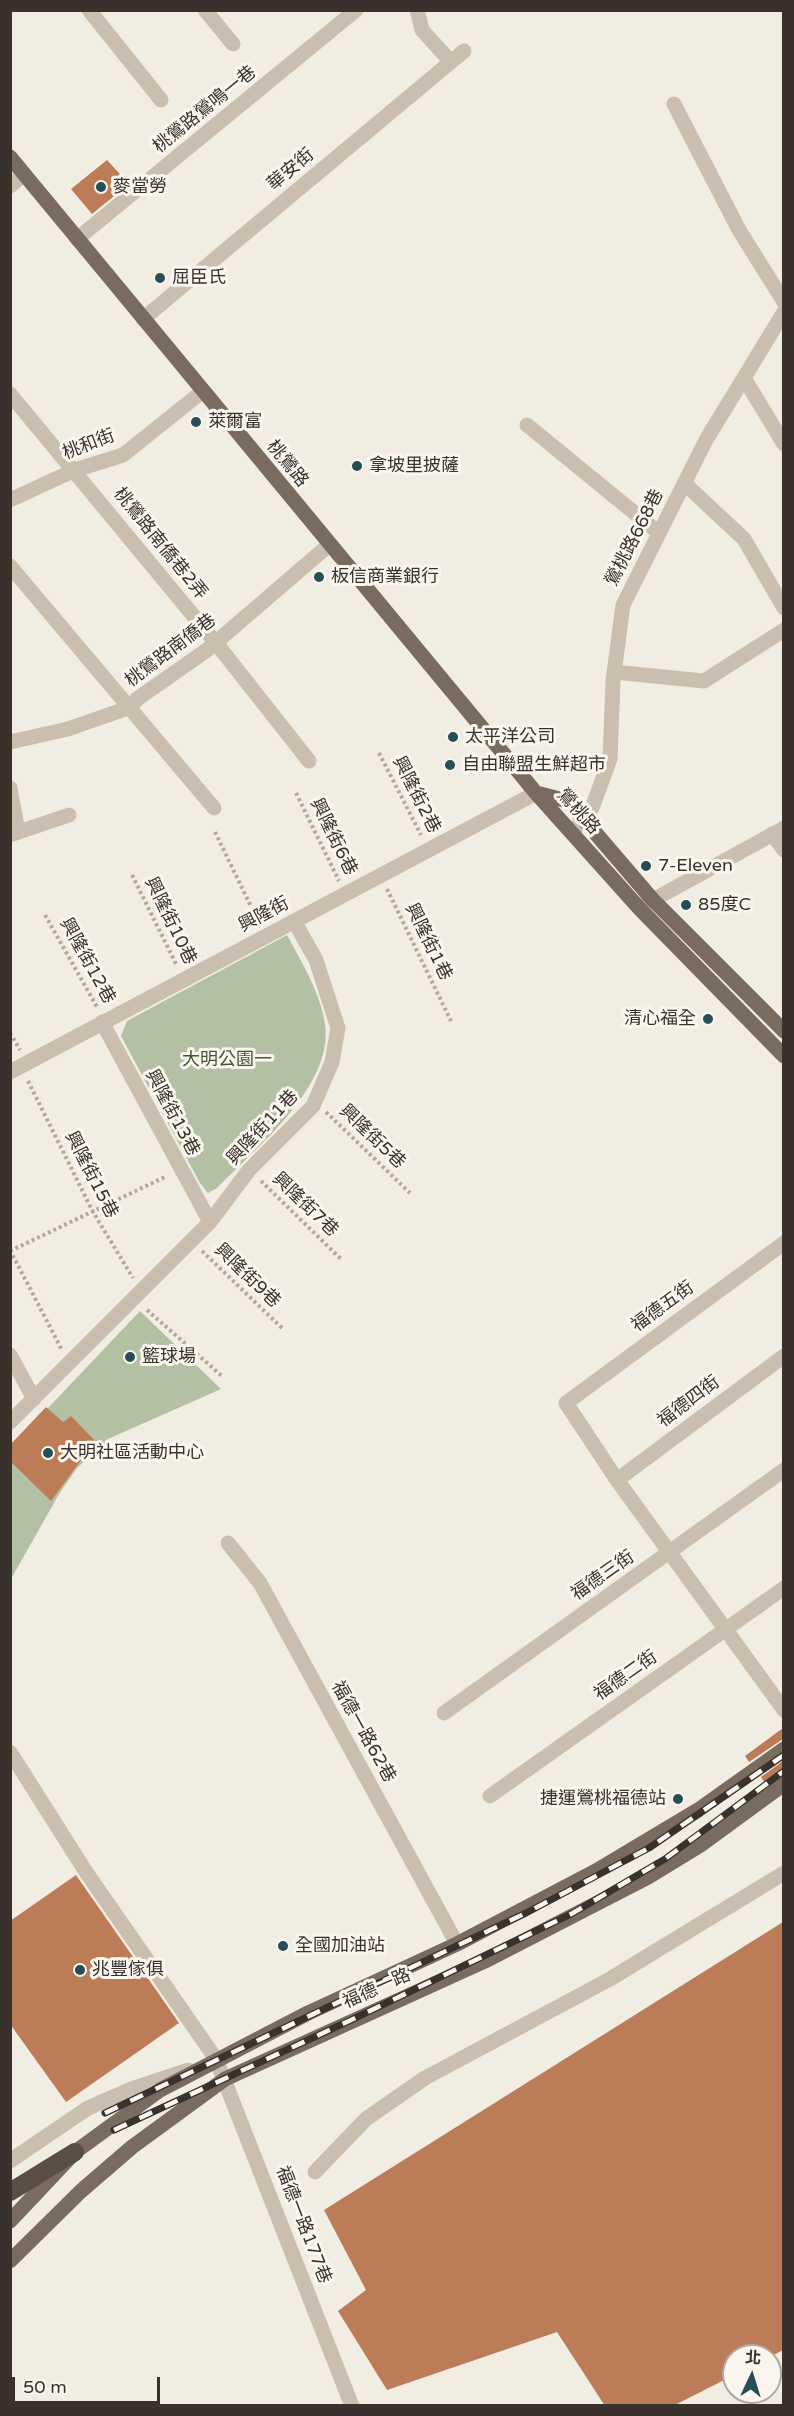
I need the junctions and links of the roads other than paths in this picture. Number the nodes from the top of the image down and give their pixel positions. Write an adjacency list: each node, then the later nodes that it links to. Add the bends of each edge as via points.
1 (89, 10): 8 (street)
2 (205, 10): 5 (street)
3 (417, 10): 7 (street, via 422,30)
4 (356, 11): 13 (street, 桃鶯路鶯鳴一巷)
5 (233, 44)
6 (464, 51): 7 (street, 華安街)
7 (451, 62): 16 (street, 華安街)
8 (161, 100)
9 (674, 104): 14 (street, via 738,230)
10 (10, 157): 11 (main road, 桃鶯路)
11 (24, 174): 12 (street); 13 (main road, 桃鶯路)
12 (10, 186)
13 (77, 238): 16 (main road, 桃鶯路)
14 (783, 302)
15 (783, 312): 17 (street, 鶯桃路668巷)
16 (143, 319): 18 (main road, 桃鶯路)
17 (744, 378): 21 (street); 23 (street, 鶯桃路668巷)
18 (203, 391): 22 (street, 桃和街, via 123,455); 26 (main road, 桃鶯路)
19 (10, 394): 22 (street, 桃鶯路南僑巷2弄)
20 (527, 425): 25 (street)
21 (783, 444)
22 (75, 470): 24 (street, 桃和街); 30 (street, 桃鶯路南僑巷2弄)
23 (684, 483): 25 (street, 鶯桃路668巷); 28 (street, via 744,538)
24 (10, 500)
25 (659, 533): 31 (street, 鶯桃路668巷, via 622,605)
26 (329, 545): 30 (street, 桃鶯路南僑巷); 36 (main road, 桃鶯路)
27 (10, 566): 32 (street)
28 (783, 608)
29 (783, 630): 31 (street, via 704,681)
30 (216, 643): 32 (street, 桃鶯路南僑巷); 34 (street, 桃鶯路南僑巷2弄)
31 (614, 672): 39 (street, 鶯桃路668巷, via 610,759)
32 (131, 707): 33 (street, 桃鶯路南僑巷, via 68,729); 37 (street)
33 (10, 742)
34 (309, 761)
35 (10, 788): 41 (street)
36 (536, 793): 39 (main road, 鶯桃路, via 568,801); 42 (main road, 鶯桃路); 46 (street, 興隆街)
37 (214, 808)
38 (69, 815): 41 (street)
39 (584, 819): 42 (street, 鶯桃路668巷); 44 (main road, 鶯桃路)
40 (778, 831): 43 (street); 44 (street)
41 (14, 833)
42 (572, 833): 45 (main road, 鶯桃路)
43 (783, 850)
44 (652, 899): 45 (street); 48 (main road, 鶯桃路)
45 (639, 908): 49 (main road, 鶯桃路)
46 (294, 921): 47 (street, 興隆街); 51 (street, 興隆街11巷, via 315,960 338,1028 332,1062 313,1106 249,1170)
47 (103, 1021): 50 (street, 興隆街); 51 (street, 興隆街13巷)
48 (783, 1031)
49 (783, 1056)
50 (16, 1070)
51 (210, 1222): 55 (street, 興隆街11巷)
52 (783, 1244): 58 (street, 福德五街, via 566,1403)
53 (10, 1355): 55 (street)
54 (783, 1356): 58 (street, 福德四街)
55 (34, 1399): 56 (street, 興隆街11巷)
56 (10, 1422)
57 (783, 1470): 60 (street, 福德三街)
58 (617, 1479): 60 (street)
59 (228, 1543): 70 (street, 福德一路62巷, via 260,1583)
60 (670, 1552): 62 (street); 64 (street, 福德三街)
61 (783, 1588): 62 (street, 福德二街)
62 (726, 1630): 63 (street); 68 (street, 福德二街)
63 (783, 1710)
64 (444, 1713)
65 (783, 1749): 70 (main road, 福德一路, via 656,1837)
66 (10, 1752): 71 (street, 福德一路177巷)
67 (783, 1784): 72 (main road, 福德一路, via 702,1844 584,1911 485,1961)
68 (490, 1796)
69 (783, 1873): 75 (street, via 610,1978 425,2078 366,2119)
70 (457, 1944): 71 (main road, 福德一路)
71 (210, 2062): 72 (street, 福德一路177巷); 73 (main road, 福德一路, via 160,2090); 74 (street, via 88,2108)
72 (225, 2079): 78 (main road, 福德一路, via 132,2147); 79 (street, 福德一路177巷)
73 (75, 2152): 76 (highway); 77 (main road, 福德一路)
74 (10, 2160)
75 (315, 2172)
76 (10, 2192)
77 (10, 2221)
78 (10, 2261)
79 (352, 2406)

